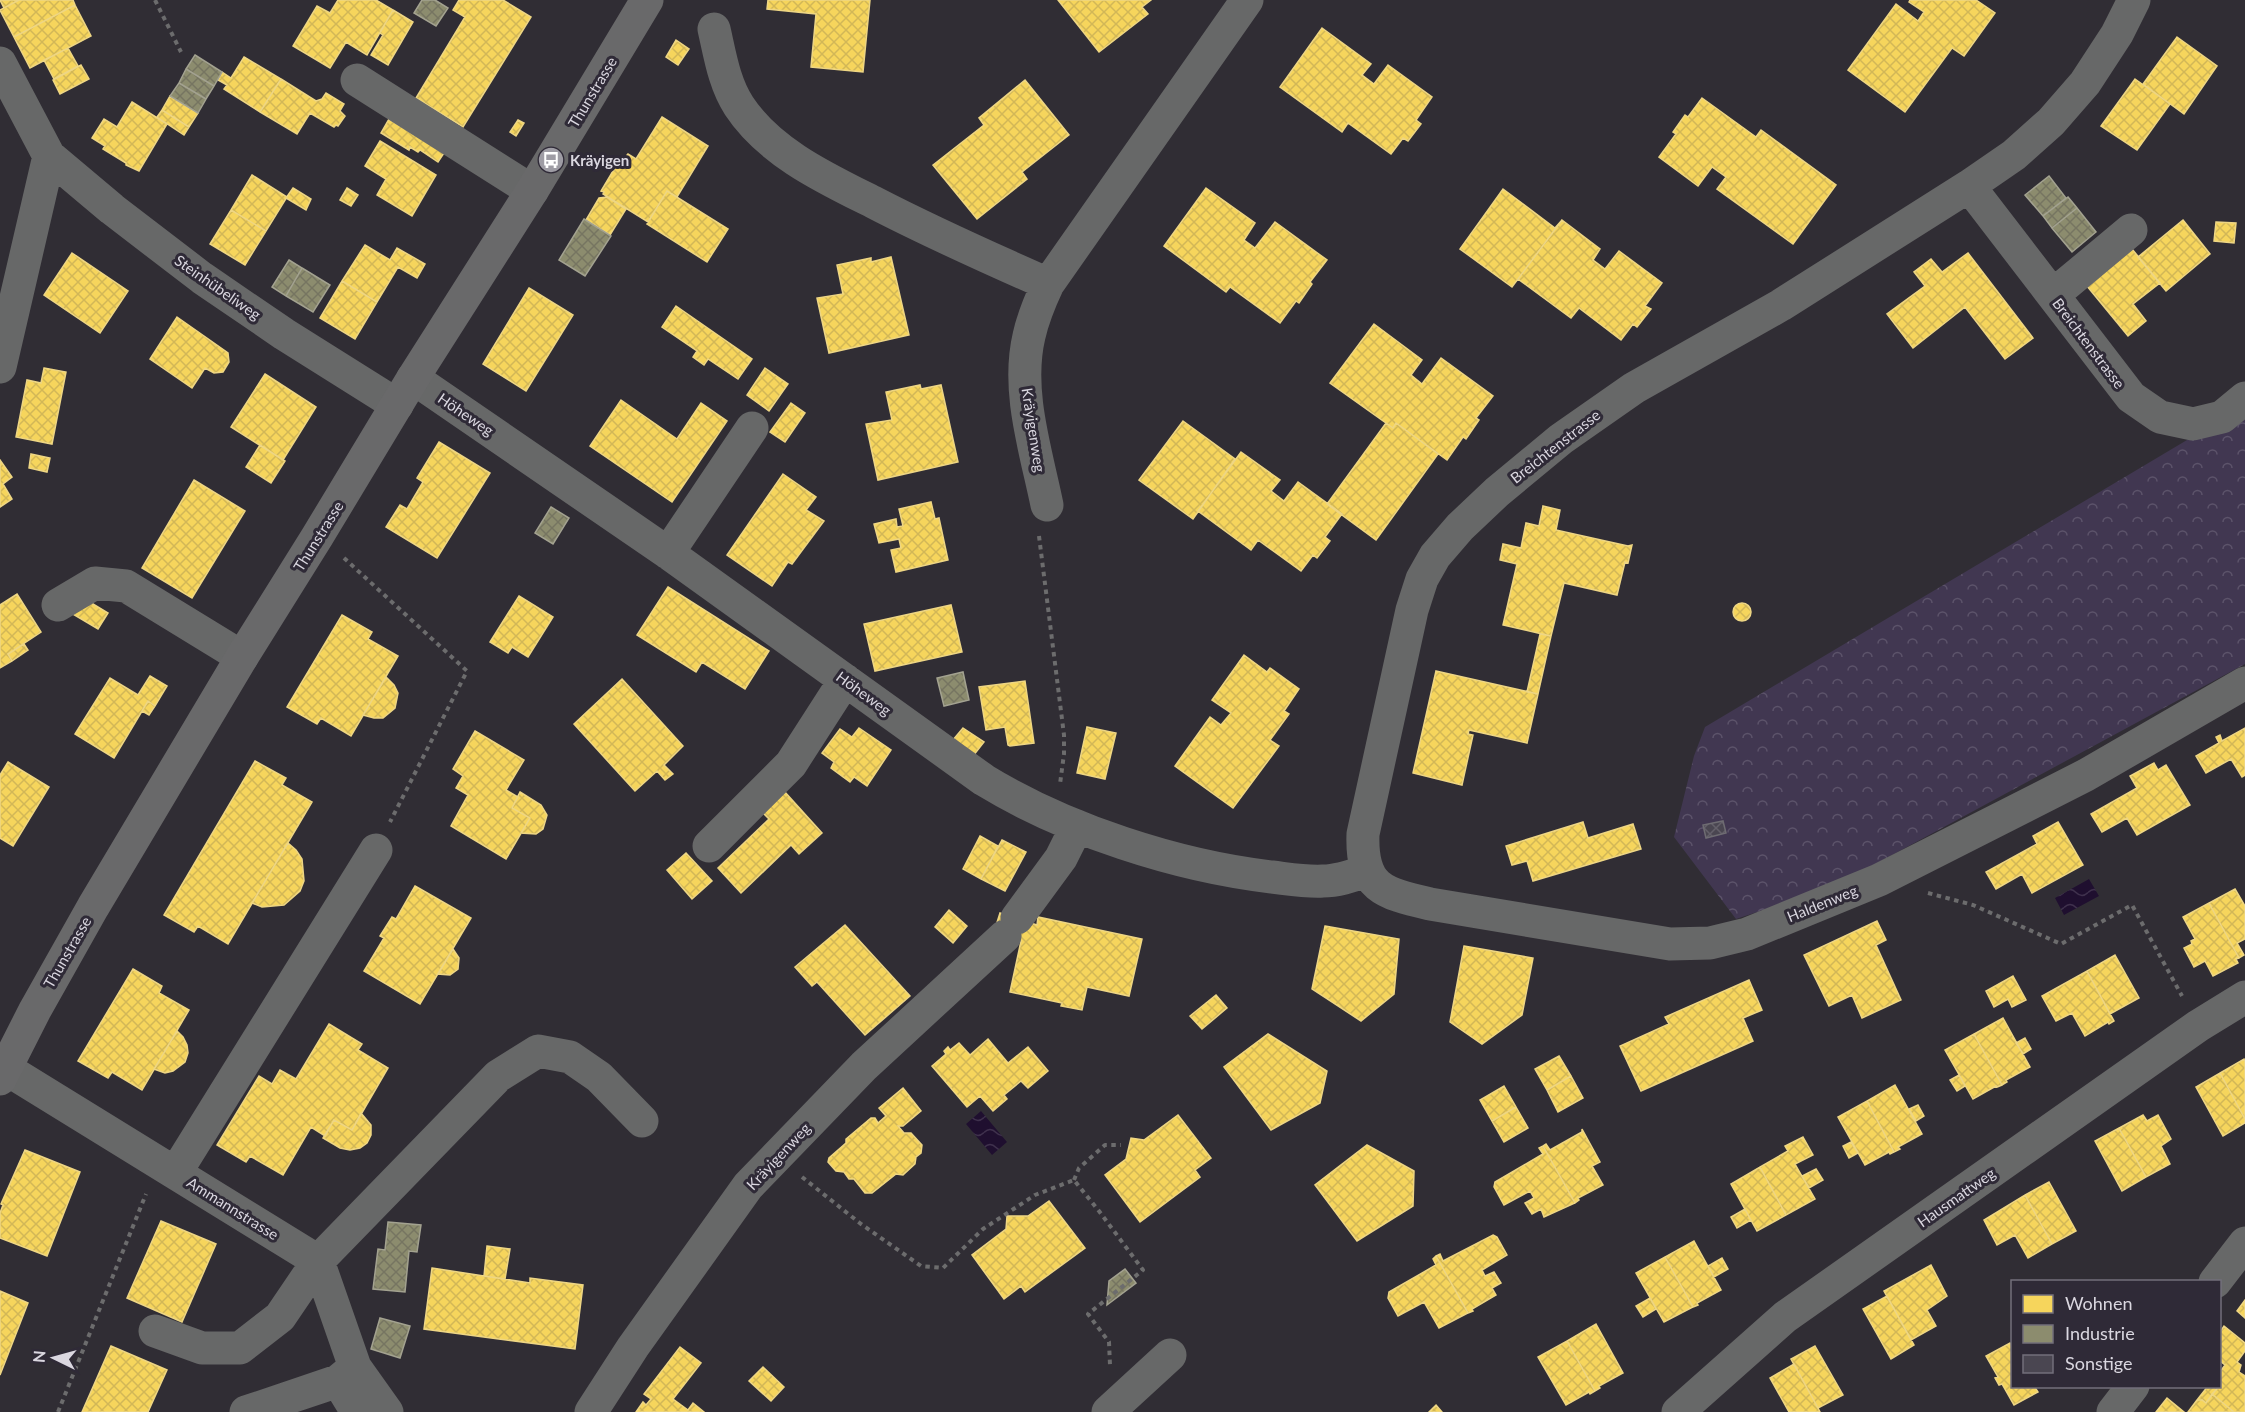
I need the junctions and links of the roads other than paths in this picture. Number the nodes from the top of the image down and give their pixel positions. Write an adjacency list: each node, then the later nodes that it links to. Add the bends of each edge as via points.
1 (647, 0): 10 (main road, Thunstrasse)
2 (1247, 0): 12 (street, Kräyigenweg)
3 (2134, 0): 9 (street, Breichtenstrasse, via 2085,83 2051,122 2014,155)
4 (714, 29): 12 (street, via 723,70 739,105 764,135 820,175 931,232)
5 (0, 63): 7 (street, Steinhübeliweg)
6 (357, 80): 10 (street)
7 (13, 114): 8 (street, Steinhübeliweg)
8 (49, 156): 14 (street); 15 (street, Steinhübeliweg, via 201,278 284,334)
9 (1969, 186): 13 (street, Breichtenstrasse); 27 (street, Breichtenstrasse, via 1780,305 1634,388 1561,439 1460,527 1426,571 1412,610 1363,834)
10 (532, 191): 15 (main road, Thunstrasse)
11 (2131, 230): 13 (street)
12 (1048, 284): 18 (street, Kräyigenweg, via 1028,338 1025,371 1028,410)
13 (2053, 295): 16 (street, Breichtenstrasse, via 2131,397 2160,417 2193,424 2222,417)
14 (0, 367)
15 (405, 392): 19 (street, Höheweg); 21 (main road, Thunstrasse)
16 (2245, 398)
17 (752, 428): 19 (street)
18 (1047, 505)
19 (668, 553): 22 (street, Höheweg)
20 (58, 604): 21 (street, via 95,583 126,586)
21 (242, 657): 30 (main road, Thunstrasse, via 87,917)
22 (845, 680): 24 (street, Höheweg, via 984,780); 25 (street, via 791,764)
23 (2245, 683): 27 (street, Haldenweg, via 2086,775 1879,880 1747,934 1710,943 1670,944 1430,904 1379,887)
24 (1064, 820): 27 (street, Höheweg, via 1172,857 1238,873 1321,882); 44 (street, Kräyigenweg, via 1061,858 1011,927 864,1066 748,1186)
25 (709, 846)
26 (376, 850): 32 (street)
27 (1367, 871)
28 (2245, 997): 29 (street, Hausmattweg)
29 (2220, 1018): 45 (street, Hausmattweg, via 1785,1317)
30 (1, 1071): 32 (street, Ammannstrasse)
31 (642, 1121): 34 (street, via 599,1077 570,1057 538,1051 498,1076)
32 (168, 1167): 34 (street, Ammannstrasse)
33 (2245, 1242): 35 (street)
34 (318, 1261): 36 (street, via 280,1317 240,1348 202,1348); 38 (street)
35 (2216, 1280)
36 (155, 1331)
37 (1170, 1355): 40 (street)
38 (346, 1374): 41 (street); 42 (street); 43 (street)
39 (2131, 1388): 46 (street)
40 (1113, 1407)
41 (246, 1412)
42 (357, 1412)
43 (387, 1412)
44 (591, 1412)
45 (1678, 1412)
46 (2113, 1412)

